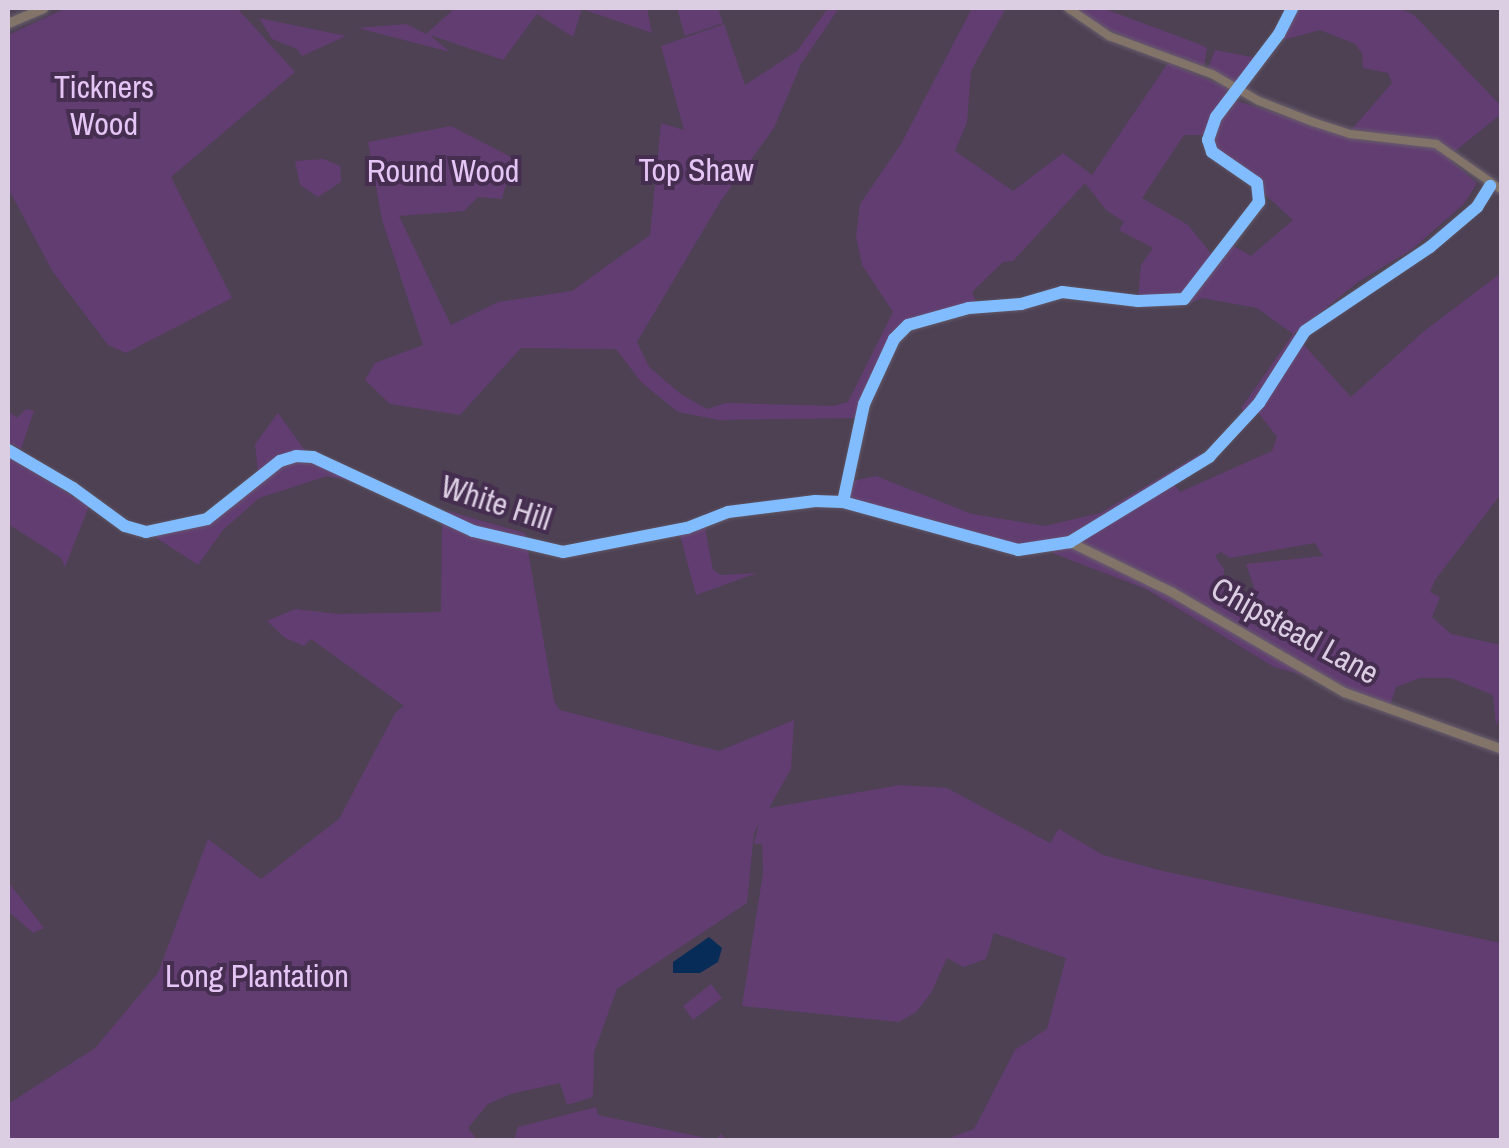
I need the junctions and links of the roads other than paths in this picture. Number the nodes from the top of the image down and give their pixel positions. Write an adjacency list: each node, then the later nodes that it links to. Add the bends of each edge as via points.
1 (44, 8): 4 (street)
2 (1068, 8): 5 (street, via 1110,36)
3 (1292, 8): 5 (street, via 1280,34)
4 (8, 22)
5 (1236, 88): 6 (street, via 1350,134 1436,144); 9 (street, via 1216,118 1208,147 1257,183 1259,202 1184,299 1062,292 908,326 894,339 864,404)
6 (1490, 186): 7 (street); 10 (street, via 1477,207 1430,248 1305,331 1259,403 1209,457)
7 (1502, 190)
8 (8, 450): 9 (street, White Hill, via 126,526 146,532 207,518 280,461 296,456 313,457 472,531 563,552 688,528 728,512)
9 (843, 502): 10 (street, White Hill, via 1018,550)
10 (1070, 542): 11 (street, Chipstead Lane, via 1172,592 1344,692)
11 (1502, 749)

